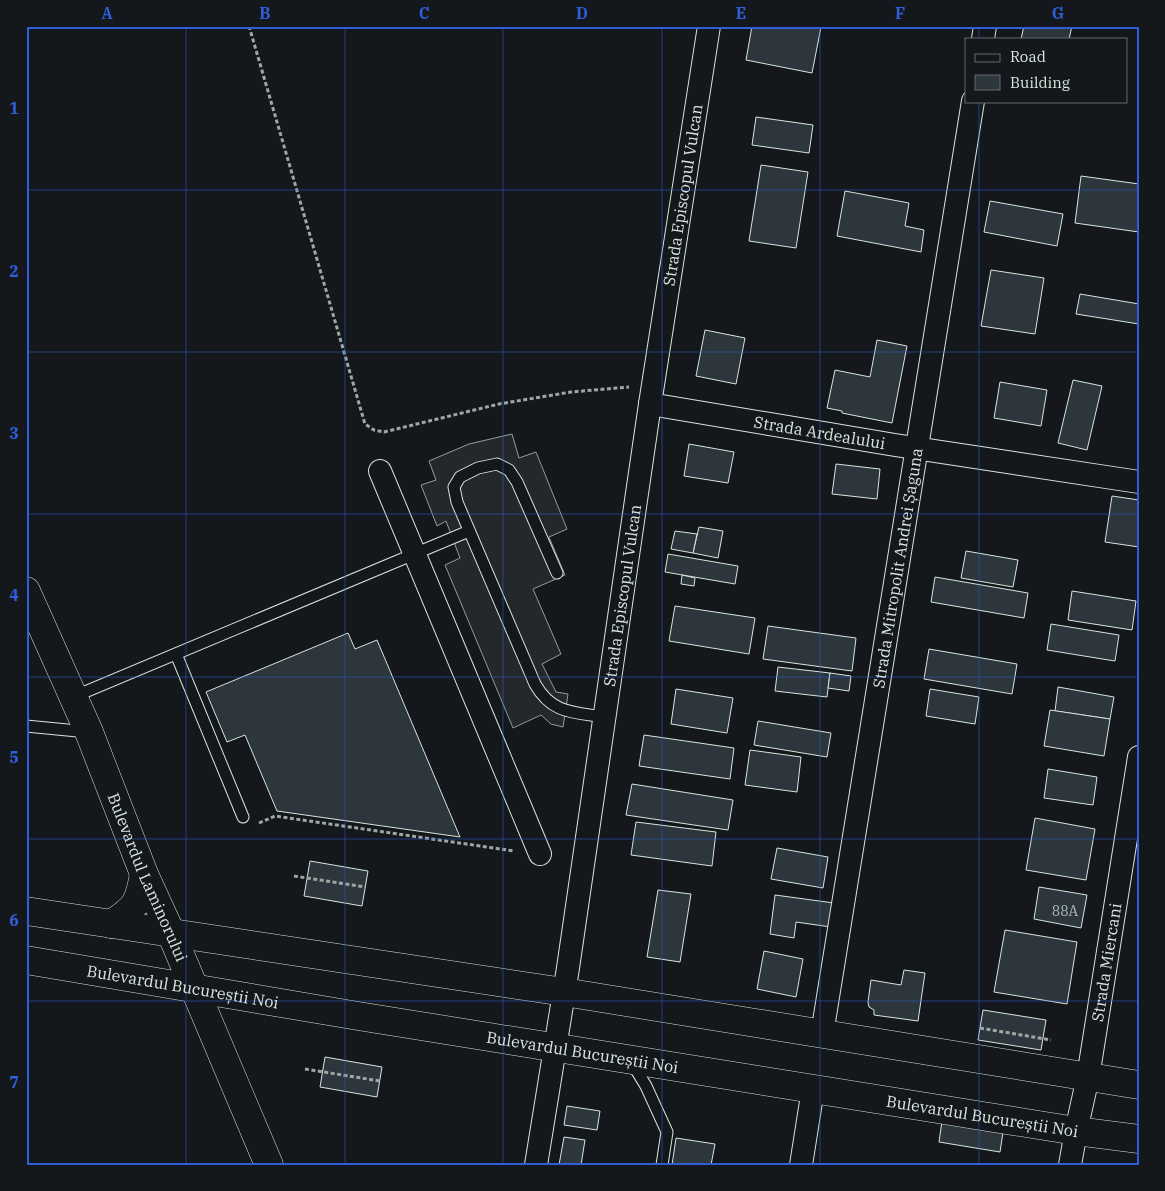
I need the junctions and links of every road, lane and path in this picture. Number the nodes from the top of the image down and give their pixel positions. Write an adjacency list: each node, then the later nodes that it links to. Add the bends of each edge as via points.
1 (249, 26): 4 (path, via 366,424 384,432 499,404 570,392)
2 (708, 26): 5 (street, Strada Episcopul Vulcan)
3 (973, 102): 6 (street, Strada Mitropolit Andrei Șaguna)
4 (634, 387)
5 (650, 404): 6 (street, Strada Ardealului); 15 (street, Strada Episcopul Vulcan)
6 (917, 448): 8 (street, Strada Ardealului); 31 (street, Strada Mitropolit Andrei Șaguna)
7 (380, 472): 10 (street)
8 (1139, 482)
9 (469, 531): 10 (lane); 11 (lane, via 454,487 460,477 478,468 498,464 509,470 518,482); 15 (lane, via 541,695 564,710)
10 (414, 554): 13 (lane); 20 (street)
11 (556, 573)
12 (26, 592): 14 (main road, Bulevardul Laminorului)
13 (176, 654): 14 (lane); 19 (lane)
14 (73, 697): 17 (main road, Bulevardul Laminorului)
15 (604, 718): 29 (street, Strada Episcopul Vulcan)
16 (26, 726): 17 (lane)
17 (89, 732): 21 (main road, Bulevardul Laminorului)
18 (1139, 758): 36 (street, Strada Miercani)
19 (243, 817): 20 (path, via 248,828 275,816)
20 (540, 854)
21 (144, 874): 25 (main road, via 140,896 129,913); 26 (main road, Bulevardul Laminorului)
22 (294, 876): 23 (path)
23 (365, 887)
24 (26, 911): 25 (main road)
25 (111, 924): 26 (main road)
26 (171, 933): 28 (main road, Bulevardul Laminorului); 29 (main road)
27 (26, 960): 28 (main road, Bulevardul Bucureștii Noi)
28 (194, 988): 33 (main road, Bulevardul Bucureștii Noi); 42 (main road, Bulevardul Laminorului)
29 (564, 992): 31 (main road); 33 (street, Strada Episcopul Vulcan)
30 (980, 1028): 32 (path)
31 (822, 1034): 36 (main road)
32 (1051, 1040)
33 (556, 1047): 34 (main road, Bulevardul Bucureștii Noi); 43 (street, Strada Episcopul Vulcan)
34 (630, 1059): 39 (main road, Bulevardul Bucureștii Noi); 44 (lane, via 667,1132)
35 (305, 1069): 37 (path)
36 (1088, 1077): 38 (main road); 40 (street, Strada Miercani)
37 (380, 1081)
38 (1139, 1085)
39 (813, 1089): 40 (main road, Bulevardul Bucureștii Noi); 45 (street)
40 (1076, 1131): 41 (main road, Bulevardul Bucureștii Noi); 46 (street, Strada Miercani)
41 (1139, 1139)
42 (269, 1165)
43 (536, 1165)
44 (662, 1165)
45 (801, 1165)
46 (1070, 1165)

